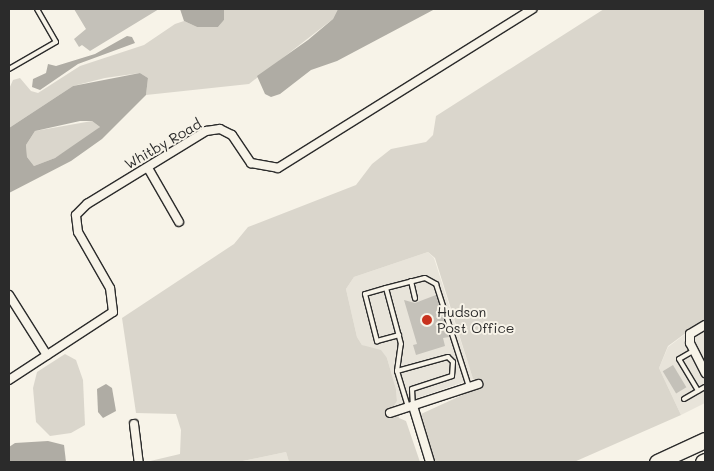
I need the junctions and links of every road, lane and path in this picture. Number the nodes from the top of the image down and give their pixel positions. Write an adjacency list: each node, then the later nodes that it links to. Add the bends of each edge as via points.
1 (37, 9): 3 (lane, via 56,42)
2 (532, 9): 4 (street, Whitby Road, via 278,168 251,163 232,135 220,129 206,131)
3 (9, 69)
4 (148, 168): 5 (street); 13 (street, Whitby Road, via 87,204 76,215 78,232 110,288 113,312)
5 (179, 222)
6 (410, 282): 7 (lane); 9 (lane); 20 (lane, via 425,278 438,287)
7 (386, 288): 11 (lane); 11 (lane, via 365,294 378,341)
8 (9, 295): 13 (street)
9 (415, 299)
10 (705, 325): 12 (street, via 690,334)
11 (399, 335): 15 (lane)
12 (693, 351): 14 (street); 23 (lane, via 679,359)
13 (47, 355): 17 (street, Whitby Road)
14 (702, 361): 16 (street)
15 (397, 371): 18 (lane); 22 (lane, via 448,357 453,362 452,376)
16 (705, 373)
17 (9, 380)
18 (401, 384): 22 (lane); 25 (lane)
19 (478, 384): 20 (street)
20 (469, 387): 25 (street)
21 (705, 387): 23 (lane)
22 (412, 389): 25 (lane)
23 (698, 391): 24 (lane)
24 (684, 399)
25 (411, 406): 26 (street); 31 (street)
26 (390, 413)
27 (134, 424): 30 (street)
28 (705, 440): 32 (highway)
29 (705, 451): 33 (highway)
30 (139, 462)
31 (430, 462)
32 (657, 462)
33 (682, 462)

